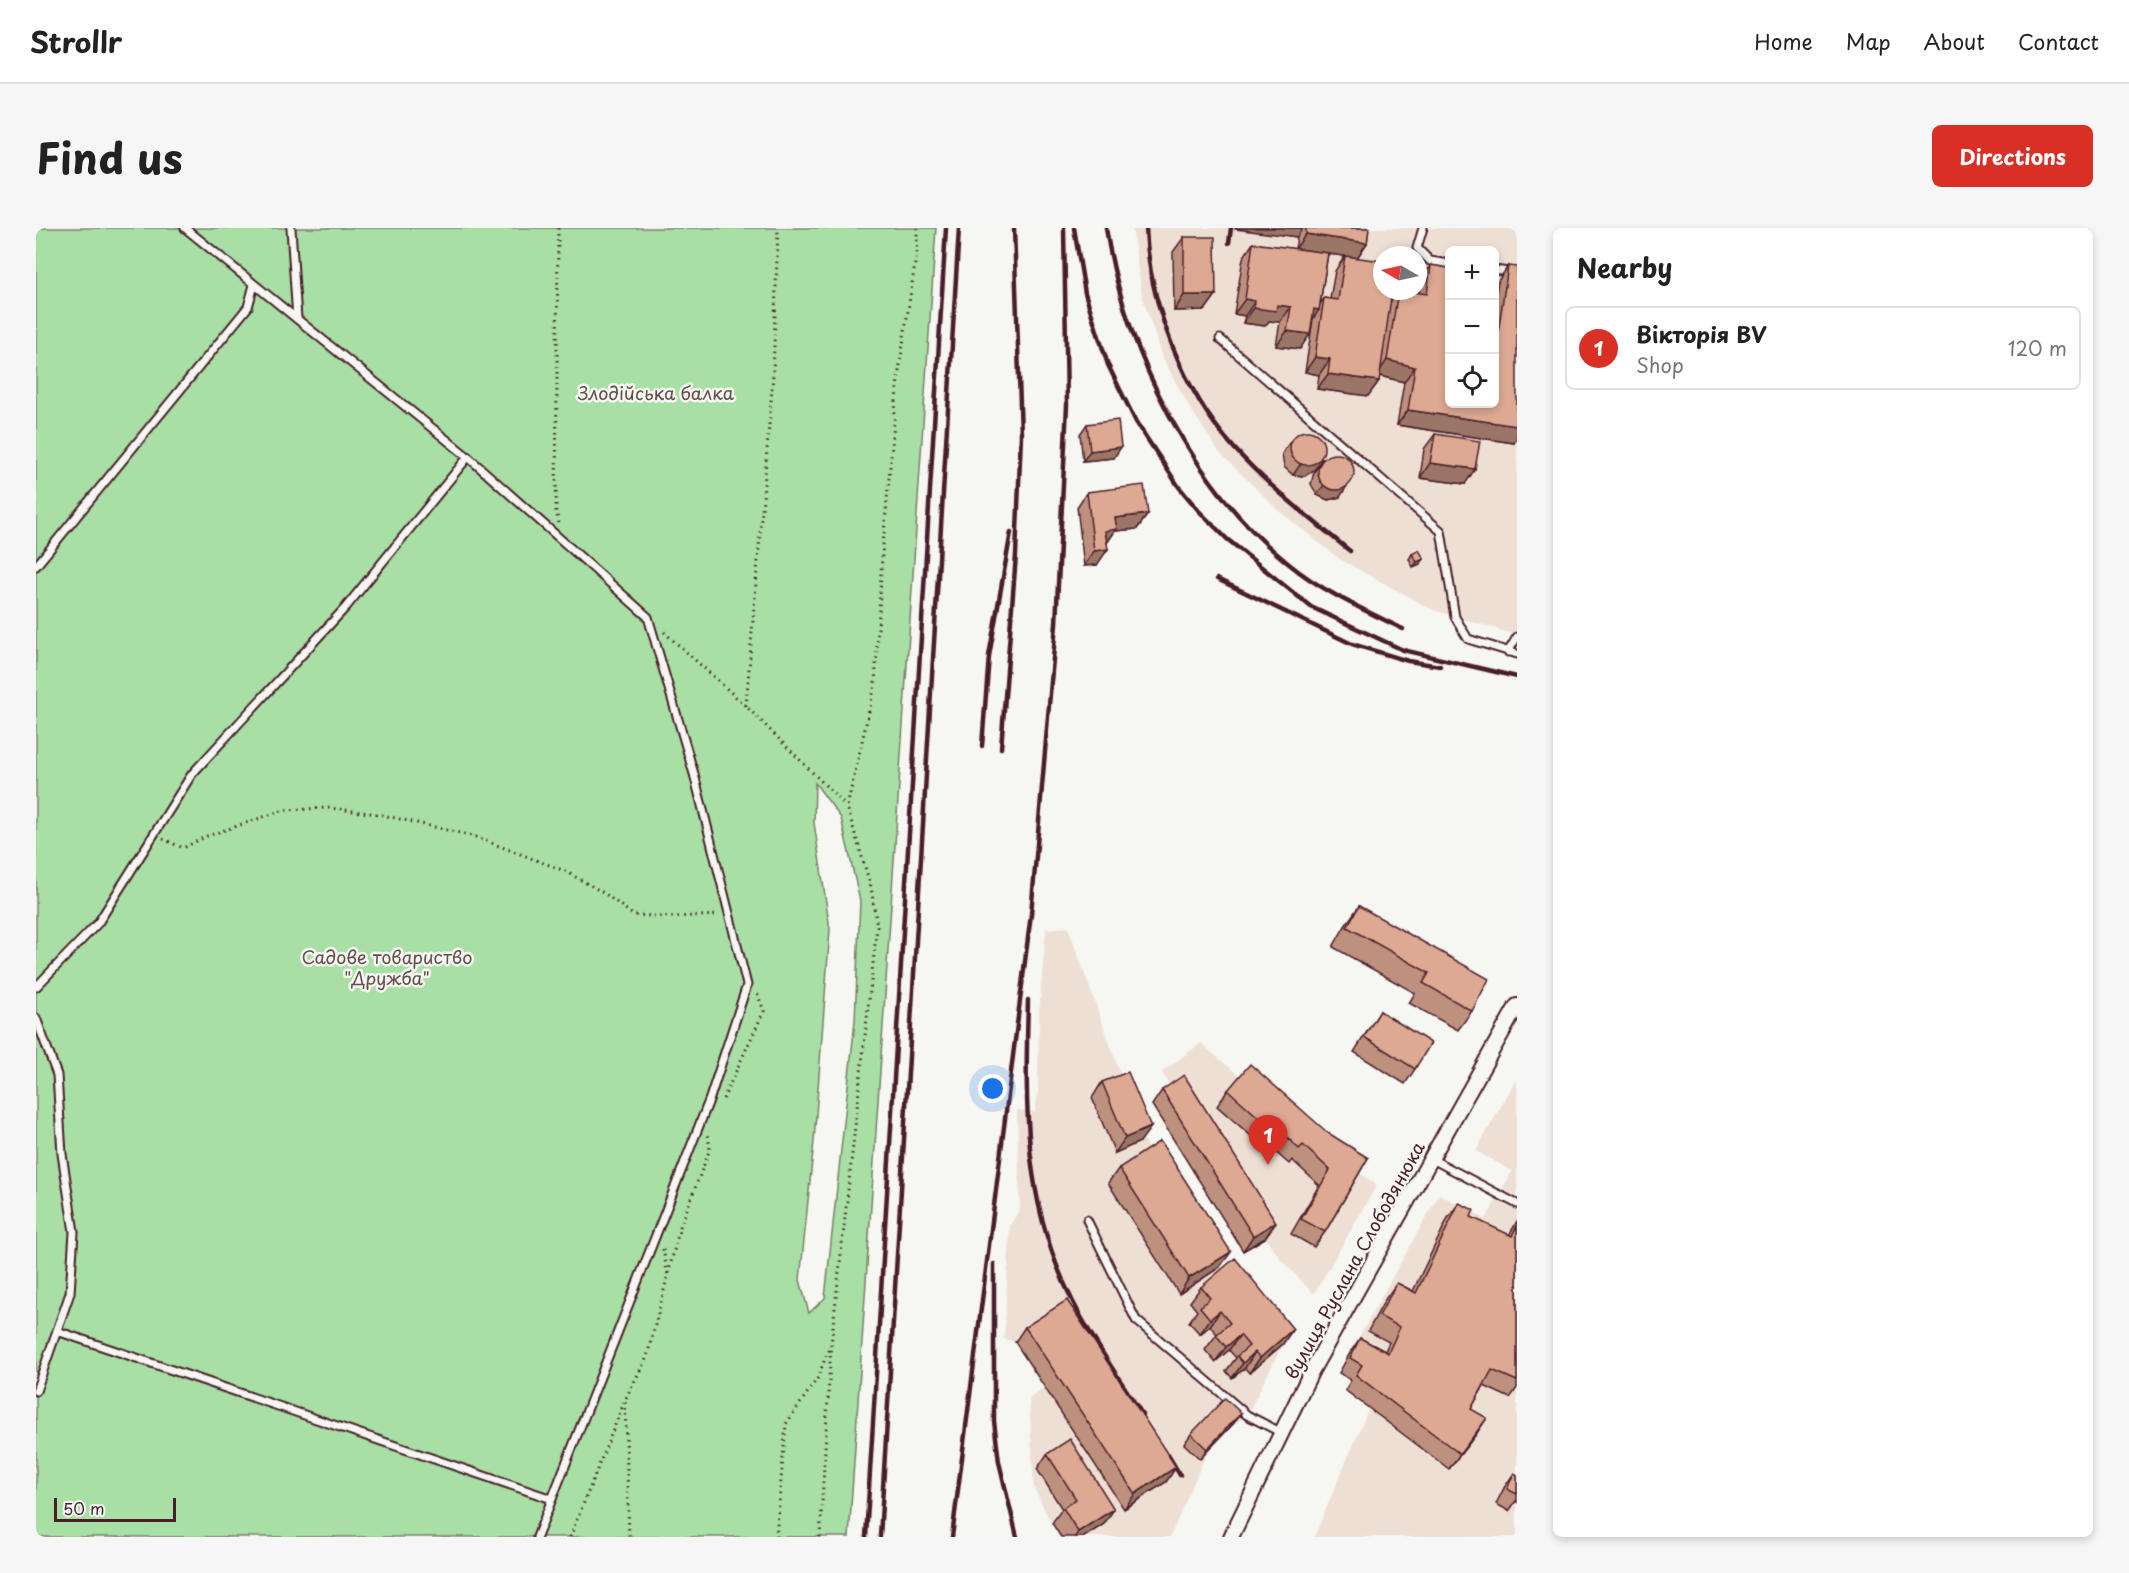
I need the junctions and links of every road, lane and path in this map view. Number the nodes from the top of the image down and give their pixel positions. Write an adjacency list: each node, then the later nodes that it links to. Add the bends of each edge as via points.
1 (185, 228): 10 (lane)
2 (291, 228): 11 (lane)
3 (558, 228): 14 (path, via 556,511)
4 (778, 228): 20 (path, via 773,376)
5 (917, 228): 21 (path, via 898,378 875,685)
6 (1423, 228): 7 (lane, via 1417,248 1430,261)
7 (1445, 263)
8 (1499, 271): 9 (lane)
9 (1517, 273)
10 (254, 285): 11 (lane); 15 (lane, via 248,307)
11 (297, 319): 13 (lane)
12 (1220, 339): 18 (lane, via 1441,531 1455,617 1468,639)
13 (468, 457): 14 (lane); 22 (lane, via 346,607 192,774)
14 (562, 539): 16 (lane)
15 (36, 566)
16 (648, 617): 20 (path); 23 (lane, via 694,774)
17 (1517, 637): 18 (lane)
18 (1508, 652): 19 (lane)
19 (1517, 654)
20 (746, 706): 21 (path)
21 (847, 807): 34 (path, via 871,887 877,927)
22 (154, 836): 23 (path, via 183,848 284,810 330,808 378,814 473,836 555,867 633,915); 24 (lane, via 98,923)
23 (729, 914): 31 (lane, via 747,985 710,1098)
24 (36, 987)
25 (1517, 1006): 28 (street, вулиця Руслана Слободянюка)
26 (36, 1018): 33 (lane, via 57,1075 62,1154 74,1232 70,1293)
27 (707, 1132): 32 (path, via 710,1149 680,1227)
28 (1430, 1158): 29 (lane); 37 (street, вулиця Руслана Слободянюка, via 1312,1370)
29 (1517, 1204)
30 (1087, 1220): 37 (lane, via 1137,1320 1247,1414)
31 (659, 1227): 32 (path); 38 (lane)
32 (668, 1277): 36 (path, via 647,1357)
33 (57, 1331): 35 (lane); 38 (lane)
34 (831, 1344): 42 (path, via 817,1379 786,1424); 43 (path)
35 (36, 1391)
36 (625, 1400): 40 (path); 41 (path)
37 (1282, 1433): 44 (street, вулиця Руслана Слободянюка)
38 (552, 1500): 39 (lane)
39 (537, 1537)
40 (570, 1537)
41 (629, 1537)
42 (776, 1537)
43 (820, 1537)
44 (1232, 1537)

